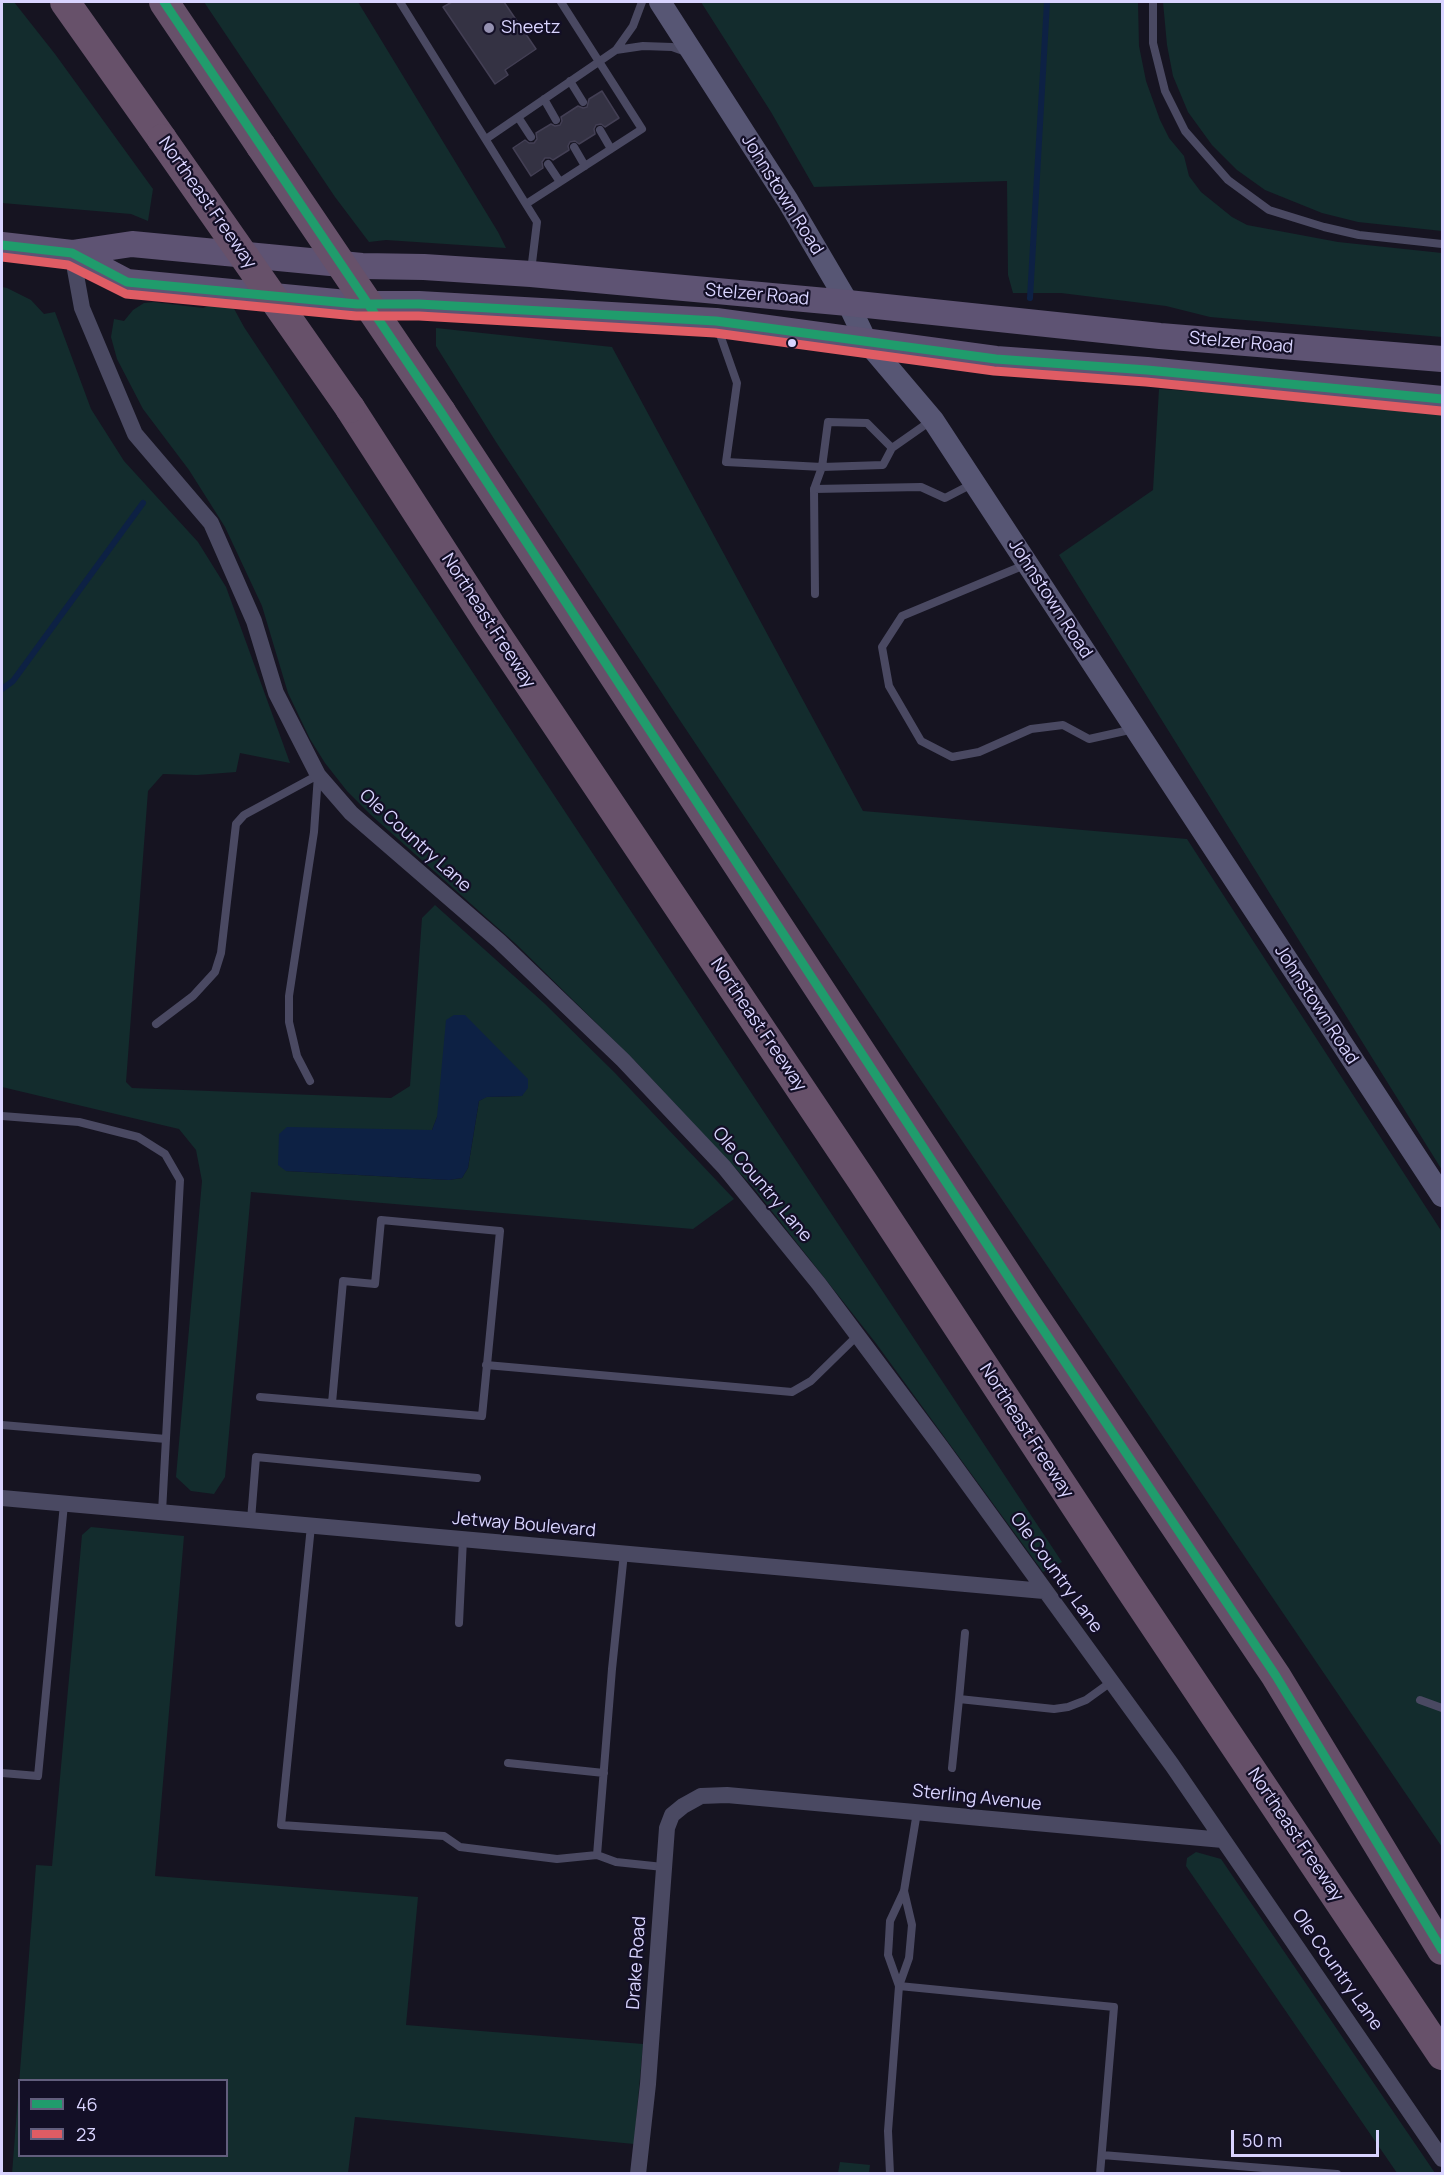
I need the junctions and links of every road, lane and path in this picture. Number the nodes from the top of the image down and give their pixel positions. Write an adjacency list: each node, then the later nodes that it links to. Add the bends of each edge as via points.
1 (65, 2): 82 (highway, Northeast Freeway, bridge, via 350,408 1126,1584)
2 (164, 2): 64 (highway, bridge, via 441,412 1026,1304)
3 (400, 2): 18 (lane)
4 (561, 2): 10 (lane)
5 (642, 2): 8 (lane, via 633,26)
6 (660, 2): 9 (main road, Johnstown Road)
7 (1153, 2): 25 (lane, via 1153,43 1165,91 1185,131 1227,180 1269,210 1324,227 1359,235)
8 (616, 50): 9 (lane, via 672,47); 10 (lane)
9 (693, 54): 29 (main road, Johnstown Road)
10 (599, 61): 11 (lane); 20 (lane, via 642,129)
11 (570, 81): 12 (lane); 13 (lane)
12 (544, 99): 14 (lane); 15 (lane)
13 (583, 102)
14 (518, 117): 17 (lane); 18 (lane)
15 (556, 120)
16 (600, 130): 20 (lane)
17 (531, 137)
18 (486, 139): 24 (lane)
19 (574, 147): 22 (lane)
20 (611, 149): 22 (lane)
21 (548, 164): 23 (lane)
22 (585, 166): 23 (lane)
23 (560, 182): 24 (lane)
24 (526, 204): 28 (lane, via 537,222)
25 (1443, 243)
26 (2, 245): 27 (main road, Stelzer Road)
27 (72, 253): 28 (main road, Stelzer Road, via 132,244 362,267); 30 (main road, Stelzer Road, via 127,282 357,303); 42 (street, Ole Country Lane, via 82,308 135,434 211,523 254,621 276,693)
28 (531, 274): 29 (main road, Stelzer Road)
29 (848, 303): 31 (main road, Johnstown Road); 32 (main road, Stelzer Road, via 1160,336)
30 (716, 321): 31 (main road, Stelzer Road); 36 (lane, via 737,383 726,462)
31 (866, 341): 33 (main road, Stelzer Road, via 996,359); 34 (main road, Johnstown Road)
32 (1443, 359)
33 (1443, 399)
34 (933, 420): 35 (lane); 37 (main road, Johnstown Road)
35 (892, 448): 36 (lane, via 884,465); 36 (lane, via 867,423 828,422)
36 (822, 467): 38 (lane)
37 (974, 483): 38 (lane, via 945,498 921,487); 39 (main road, Johnstown Road)
38 (814, 489): 40 (lane)
39 (1027, 564): 41 (main road, Johnstown Road); 41 (lane, via 902,616 882,647 889,686 921,741 951,758 979,752 1031,729 1063,725 1089,739)
40 (815, 594)
41 (1135, 729): 46 (main road, Johnstown Road)
42 (318, 775): 43 (lane, via 244,815 236,824 215,972 193,996); 44 (lane, via 288,1022 297,1056); 47 (street, Ole Country Lane, via 351,813 500,941 623,1060 724,1167)
43 (156, 1024)
44 (310, 1081)
45 (2, 1116): 52 (lane, via 79,1122 138,1137 165,1154 180,1180)
46 (1443, 1196)
47 (858, 1335): 48 (lane, via 811,1381 792,1392); 61 (street, Ole Country Lane)
48 (486, 1365): 50 (lane, via 482,1416); 50 (lane, via 500,1231 381,1220 375,1284 343,1281)
49 (260, 1397): 50 (lane)
50 (332, 1403)
51 (2, 1425): 52 (lane)
52 (166, 1439): 56 (lane)
53 (477, 1478): 57 (lane, via 256,1457)
54 (2, 1498): 55 (street, Jetway Boulevard)
55 (64, 1504): 56 (street, Jetway Boulevard); 71 (lane, via 38,1776)
56 (162, 1512): 57 (street, Jetway Boulevard)
57 (251, 1520): 58 (street, Jetway Boulevard)
58 (311, 1526): 59 (street, Jetway Boulevard); 76 (lane, via 281,1825 444,1836 460,1847 557,1859)
59 (464, 1539): 60 (street, Jetway Boulevard); 62 (lane)
60 (624, 1553): 61 (street, Jetway Boulevard); 72 (lane)
61 (1044, 1591): 65 (street, Ole Country Lane)
62 (459, 1623)
63 (965, 1634): 66 (lane)
64 (1276, 1676): 79 (highway); 80 (highway)
65 (1111, 1682): 66 (lane, via 1086,1700 1054,1709); 75 (street, Ole Country Lane)
66 (959, 1699): 70 (lane)
67 (1420, 1700): 68 (lane)
68 (1443, 1708)
69 (508, 1763): 72 (lane)
70 (952, 1768)
71 (2, 1773)
72 (604, 1773): 76 (lane)
73 (727, 1795): 74 (street, Sterling Avenue); 77 (street, Drake Road, via 701,1796 672,1815)
74 (917, 1812): 75 (street, Sterling Avenue); 78 (lane)
75 (1223, 1840): 84 (street, Ole Country Lane)
76 (597, 1855): 77 (lane, via 616,1862)
77 (663, 1867): 85 (street, Drake Road)
78 (904, 1891): 81 (lane, via 912,1925 909,1958); 81 (lane, via 891,1921 888,1955)
79 (1443, 1914)
80 (1443, 1950)
81 (899, 1986): 83 (lane, via 1114,2007); 86 (lane, via 888,2131)
82 (1443, 2055)
83 (1102, 2155): 87 (lane); 88 (lane)
84 (1443, 2159)
85 (638, 2174)
86 (890, 2174)
87 (1100, 2174)
88 (1337, 2174)

